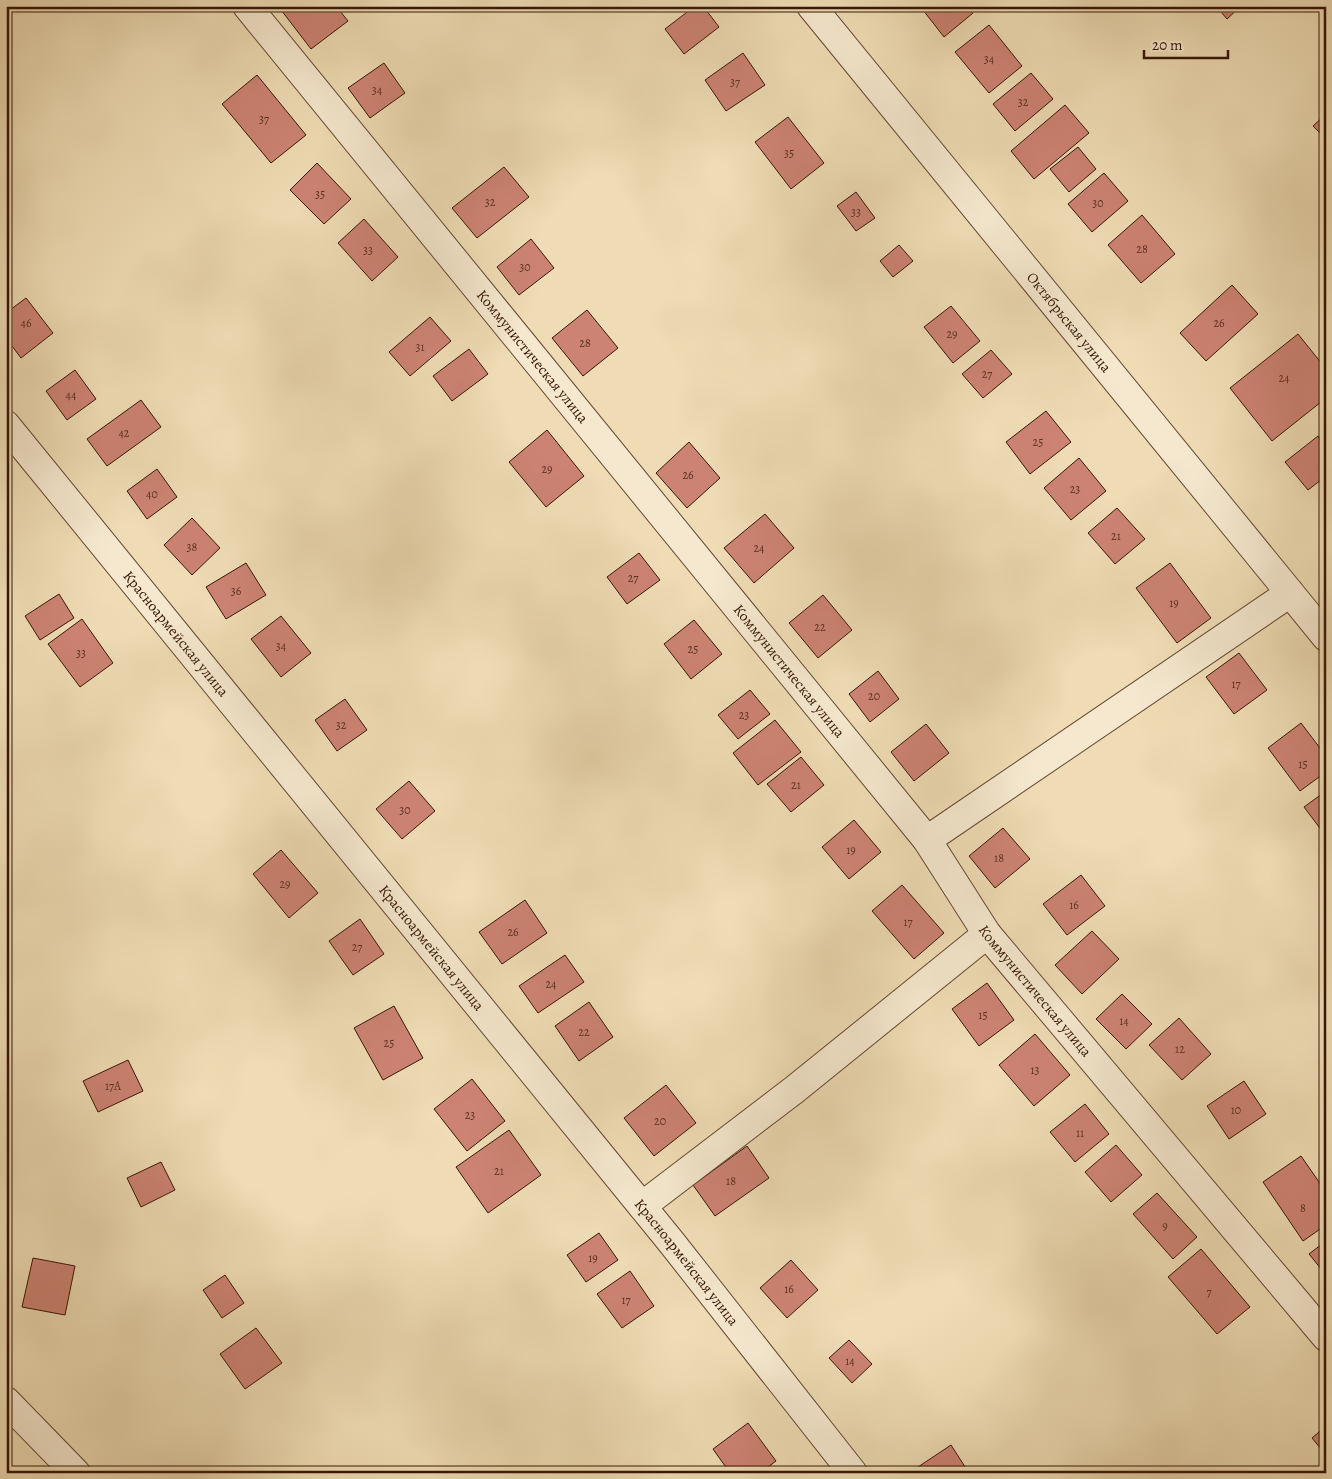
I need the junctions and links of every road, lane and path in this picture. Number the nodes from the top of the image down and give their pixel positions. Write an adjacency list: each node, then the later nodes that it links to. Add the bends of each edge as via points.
1 (247, 6): 6 (street, Коммунистическая улица)
2 (811, 6): 4 (street, Октябрьская улица)
3 (6, 425): 8 (street, Красноармейская улица)
4 (1290, 594): 5 (street, Октябрьская улица); 6 (street)
5 (1326, 638)
6 (927, 840): 7 (street, Коммунистическая улица)
7 (987, 934): 8 (street, via 794,1090); 9 (street, Коммунистическая улица)
8 (642, 1206): 12 (street, Красноармейская улица)
9 (1326, 1337)
10 (6, 1401): 11 (street)
11 (76, 1473)
12 (853, 1473)

